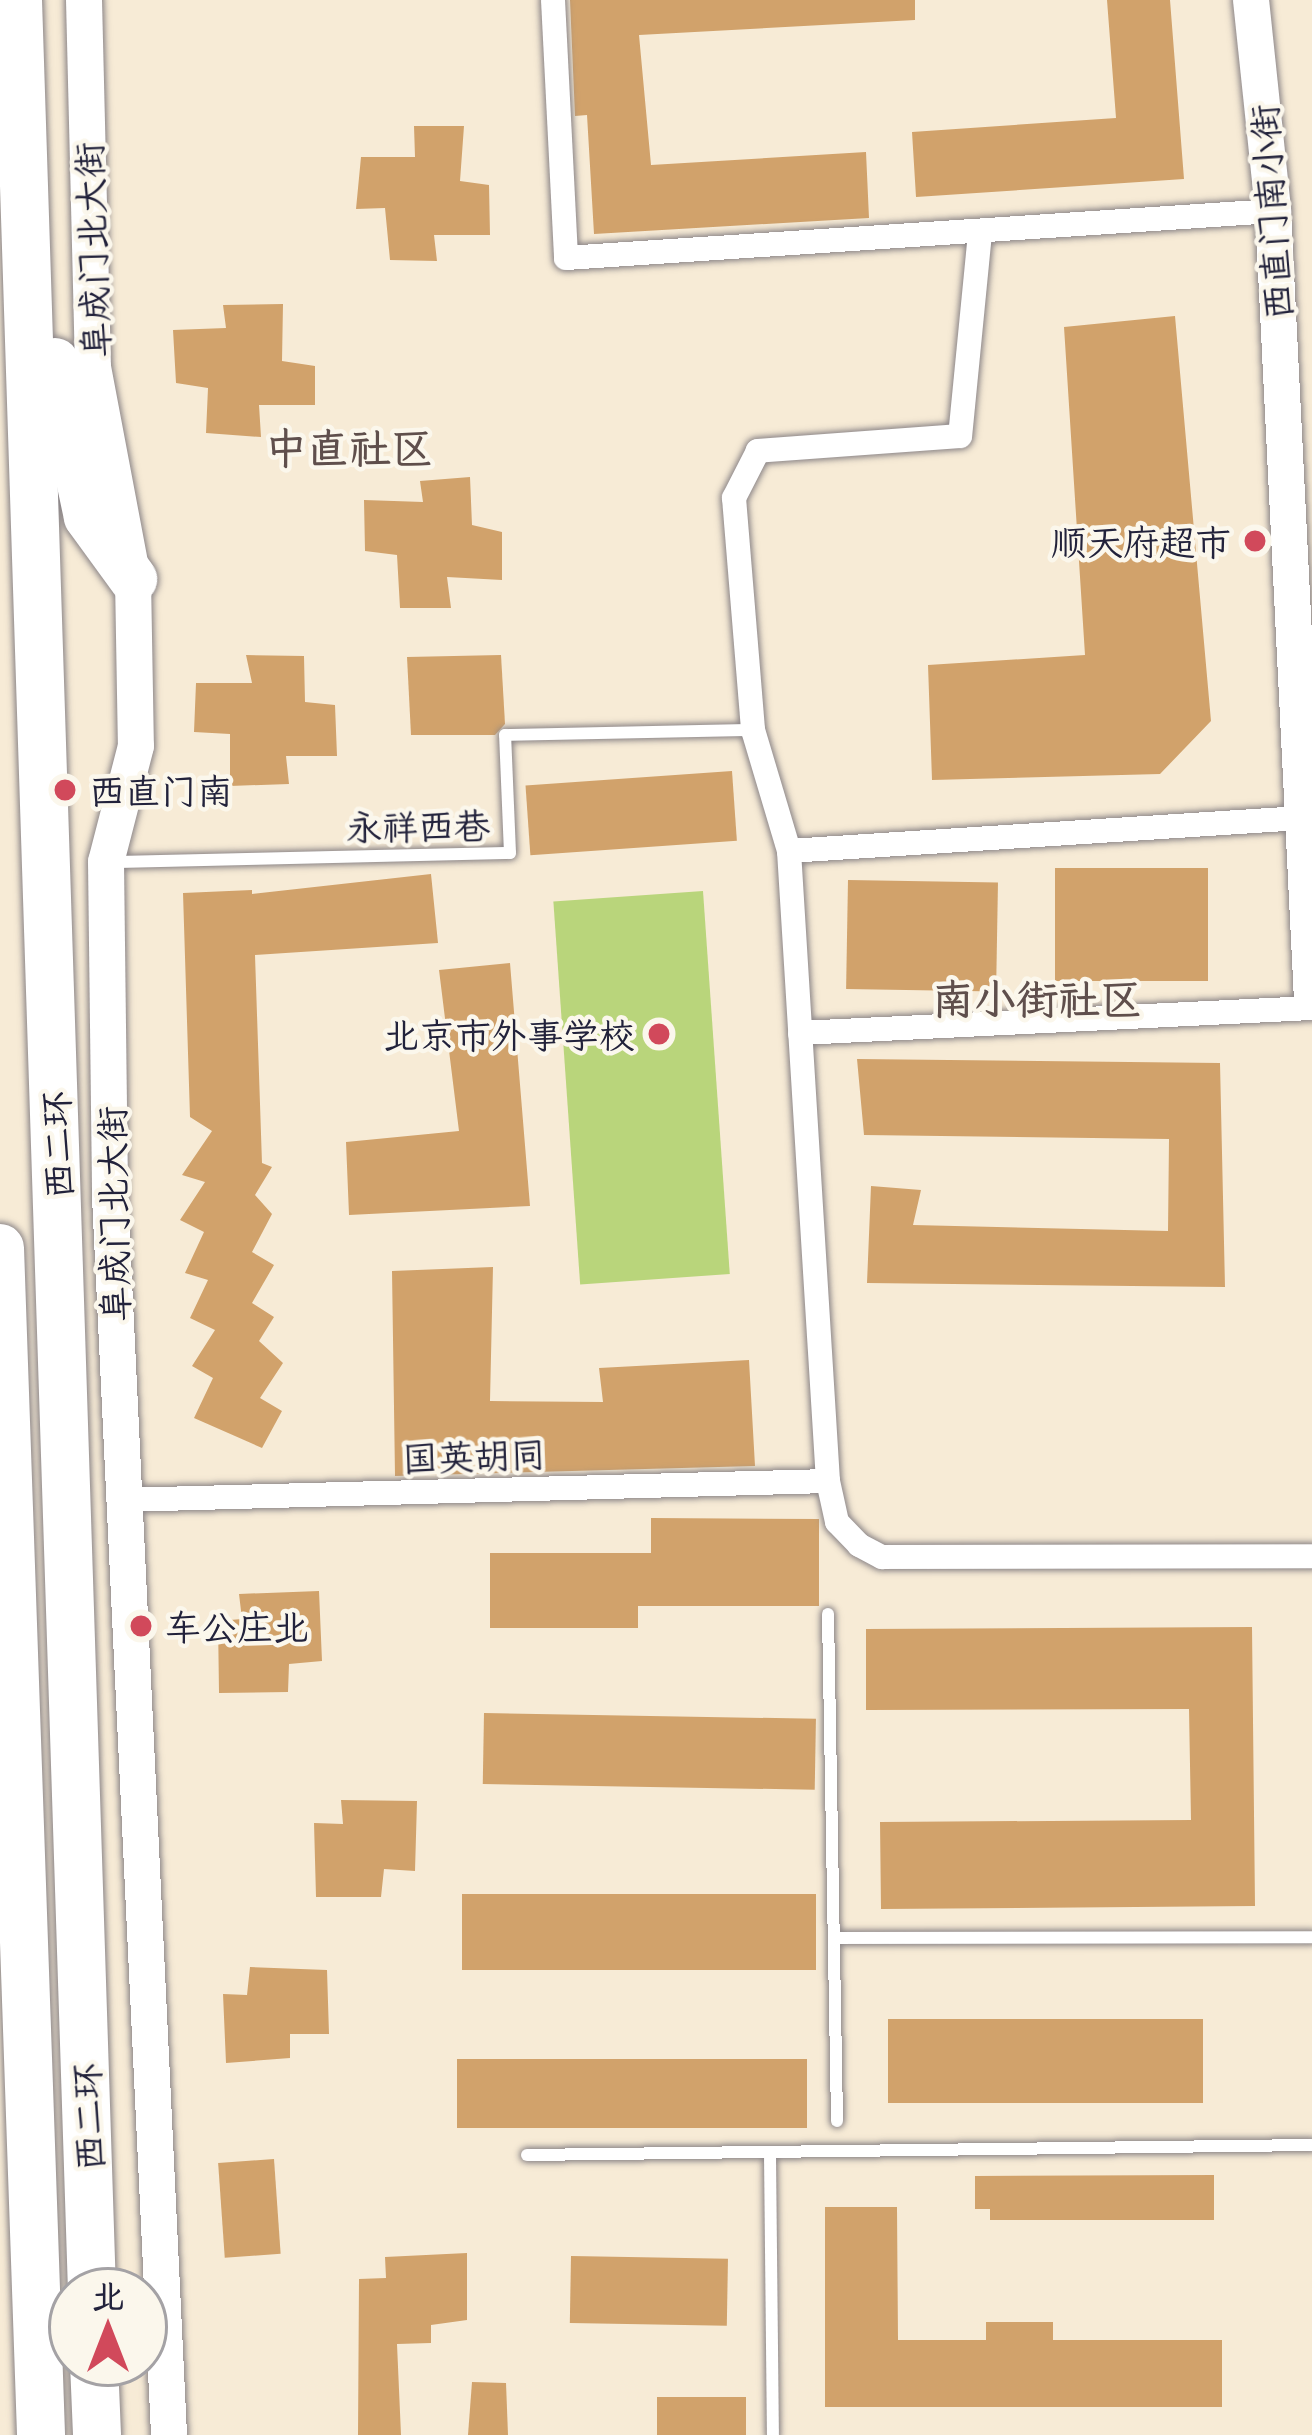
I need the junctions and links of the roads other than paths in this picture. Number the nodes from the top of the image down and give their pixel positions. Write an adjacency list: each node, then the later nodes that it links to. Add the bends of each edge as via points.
1 (18, 0): 7 (highway, 西二环)
2 (83, 0): 9 (street, 阜成门北大街, via 93,367)
3 (553, 0): 6 (street, via 566,259)
4 (1251, 0): 5 (street, 西直门南小街)
5 (1273, 211): 6 (street); 8 (street, 西直门南小街)
6 (980, 232): 10 (street, via 961,436 758,451 734,497)
7 (24, 258): 9 (highway, via 50,334 88,517); 27 (highway, 西二环)
8 (1301, 550): 11 (street, 西直门南小街)
9 (133, 579): 13 (street, 阜成门北大街, via 136,746)
10 (753, 730): 12 (street); 13 (lane, 永祥西巷, via 505,735 510,853)
11 (1300, 818): 12 (street); 14 (street, 西直门南小街)
12 (789, 851): 15 (street)
13 (106, 862): 18 (street, 阜成门北大街)
14 (1312, 1004): 15 (street)
15 (800, 1033): 17 (street)
16 (0, 1248): 29 (highway, 西二环)
17 (828, 1481): 18 (street, 国英胡同); 19 (street, via 837,1522 882,1557)
18 (122, 1500): 31 (street, 阜成门北大街)
19 (1312, 1556)
20 (828, 1614): 22 (lane)
21 (1312, 1937): 22 (lane)
22 (834, 1938): 23 (lane)
23 (837, 2121)
24 (1312, 2144): 26 (lane)
25 (527, 2155): 26 (lane)
26 (770, 2155): 32 (lane)
27 (91, 2267)
28 (95, 2387): 30 (highway)
29 (41, 2435)
30 (97, 2435)
31 (169, 2435)
32 (773, 2435)

